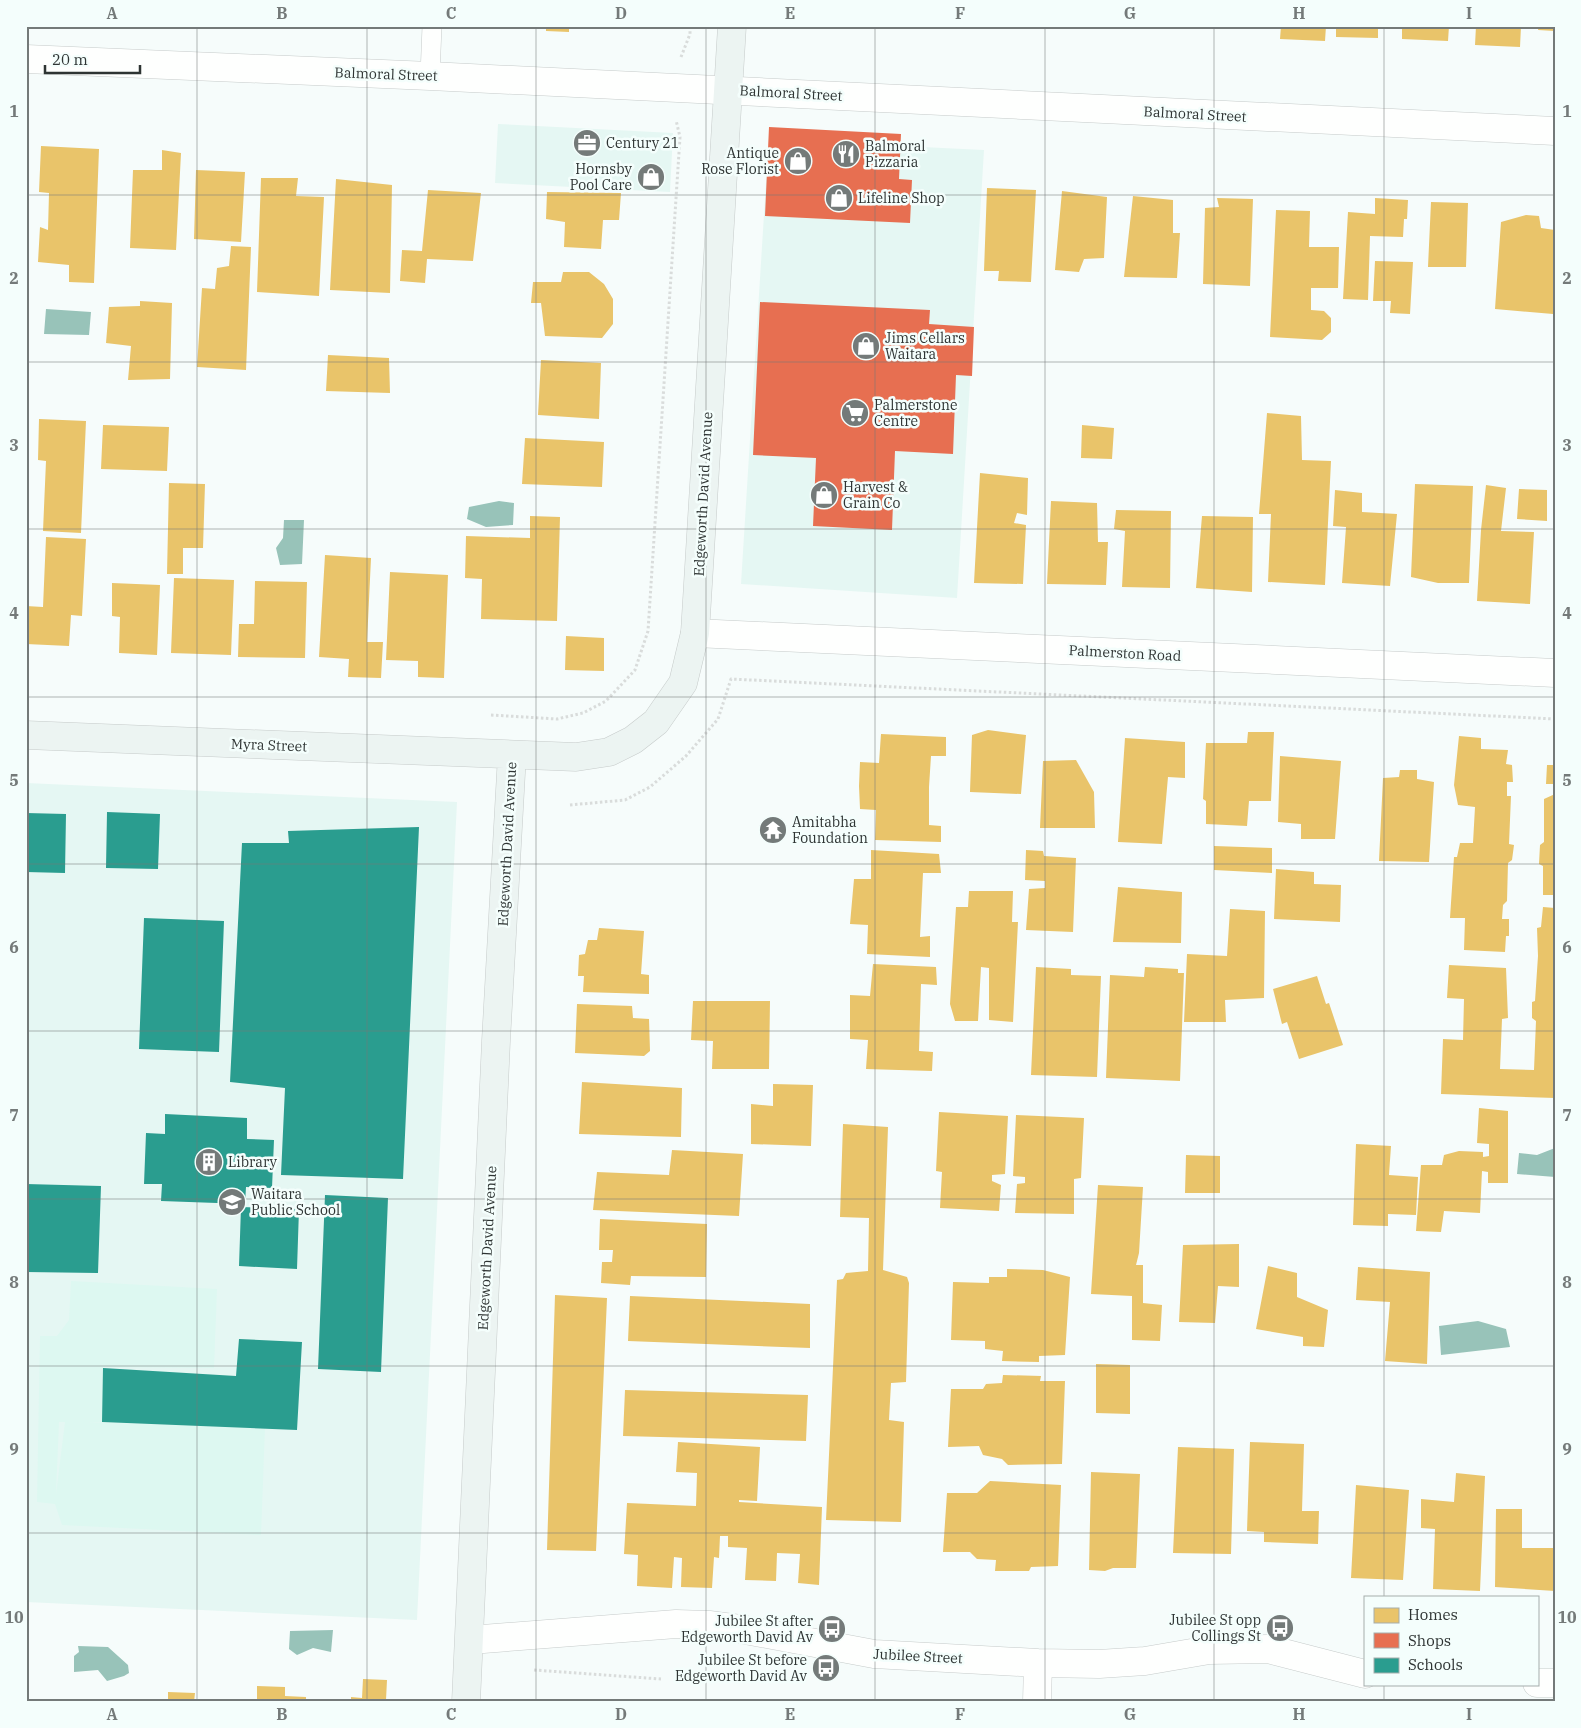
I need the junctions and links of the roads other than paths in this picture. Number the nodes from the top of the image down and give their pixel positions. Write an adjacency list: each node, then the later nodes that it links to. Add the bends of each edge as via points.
1 (432, 26): 4 (lane)
2 (732, 26): 5 (main road, Edgeworth David Avenue)
3 (26, 59): 4 (street, Balmoral Street)
4 (430, 76): 5 (street, Balmoral Street)
5 (727, 90): 6 (street, Balmoral Street); 7 (main road, Edgeworth David Avenue)
6 (1555, 131)
7 (695, 633): 8 (street, Palmerston Road); 10 (main road, Edgeworth David Avenue, via 683,683 656,722 633,740 608,752 576,757)
8 (1555, 673)
9 (26, 735): 10 (main road, Myra Street)
10 (512, 755): 11 (main road, Edgeworth David Avenue)
11 (470, 1640): 12 (street, Jubilee Street, via 676,1624 709,1625 874,1654); 16 (main road, Edgeworth David Avenue)
12 (1038, 1663): 13 (street, Jubilee Street, via 1099,1664 1145,1661 1209,1650 1268,1650); 17 (street)
13 (1364, 1674)
14 (1538, 1683): 15 (street)
15 (1555, 1683)
16 (466, 1702)
17 (1037, 1702)

